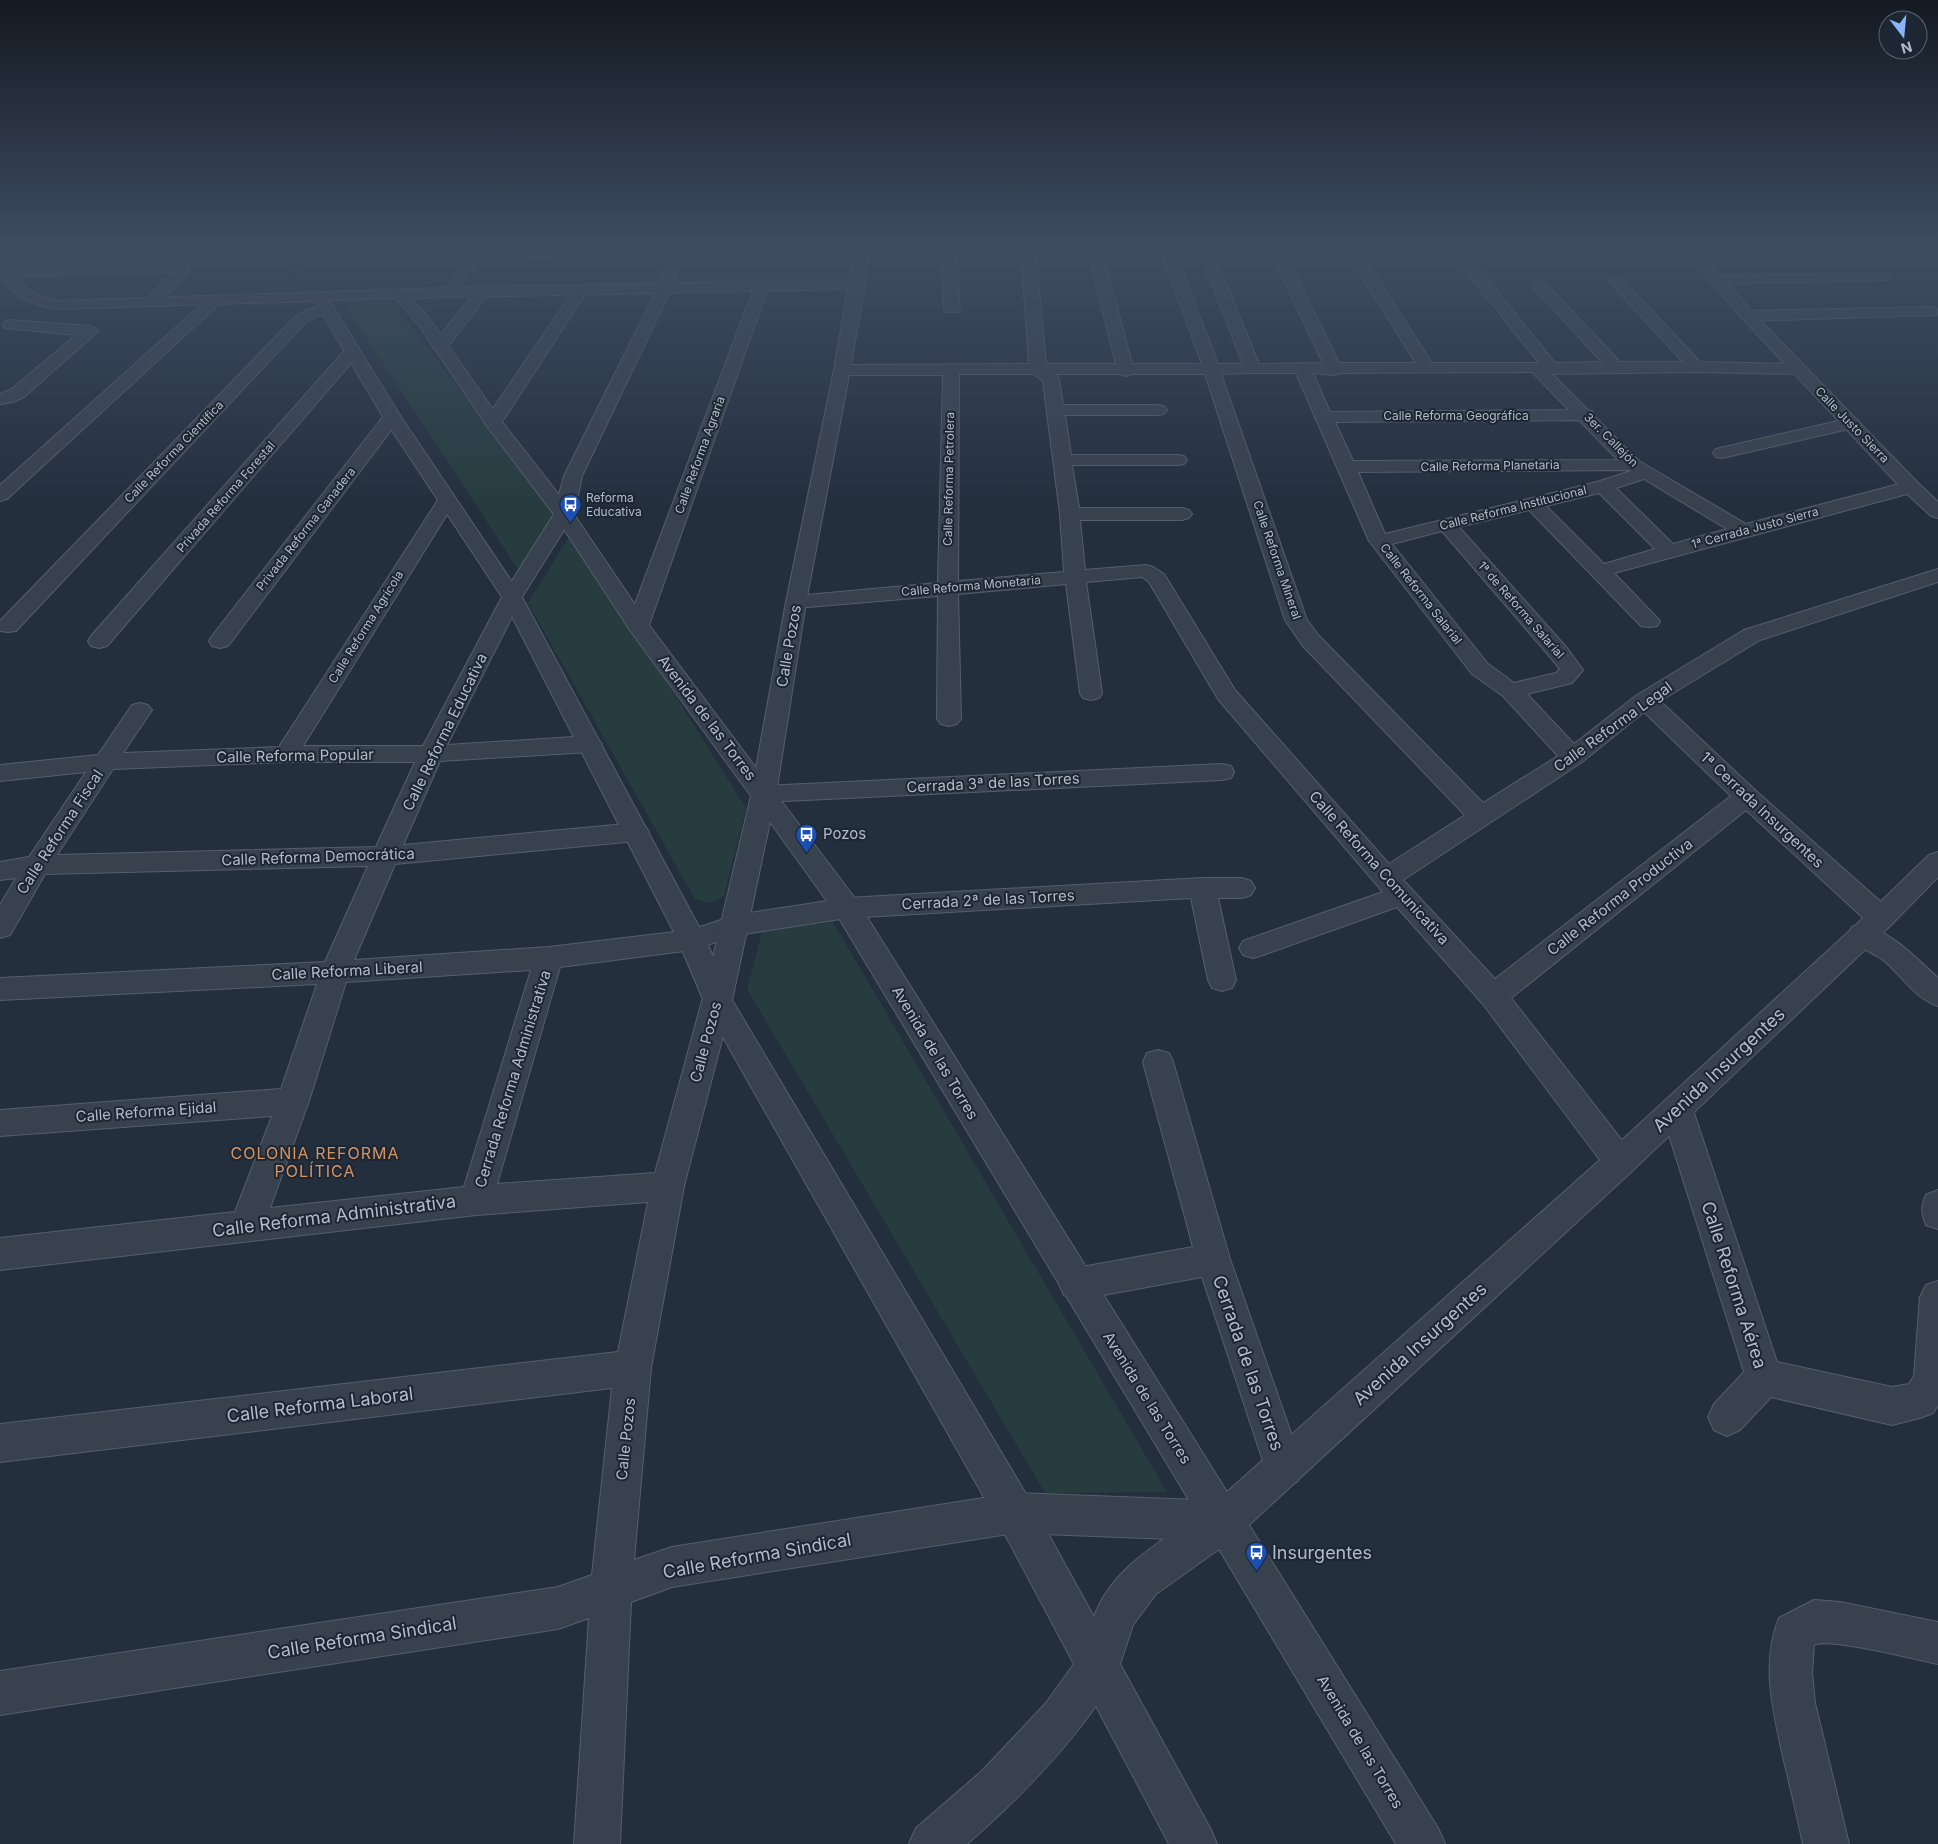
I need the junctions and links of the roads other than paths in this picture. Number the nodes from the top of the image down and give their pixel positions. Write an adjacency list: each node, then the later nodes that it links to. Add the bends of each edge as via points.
1 (88, 333): 36 (street, via 18,393)
2 (179, 333): 51 (street)
3 (288, 333): 70 (street, Calle Reforma Científica)
4 (341, 333): 22 (street)
5 (432, 333): 21 (street, Avenida de las Torres)
6 (450, 333): 21 (street)
7 (553, 333): 42 (street)
8 (643, 333): 55 (street, Calle Reforma Educativa, via 573,476)
9 (744, 333): 72 (street, Calle Reforma Agraria)
10 (849, 333): 28 (street, Calle Pozos)
11 (1035, 333): 34 (street)
12 (1116, 333): 35 (street)
13 (1197, 333): 30 (street, Calle Reforma Mineral)
14 (1239, 333): 31 (street)
15 (1316, 333): 33 (street)
16 (1405, 333): 25 (street)
17 (1518, 333): 26 (street, 3er. Callejón)
18 (1584, 333): 27 (street)
19 (1664, 333): 23 (street)
20 (1764, 333): 24 (street, Calle Justo Sierra)
21 (440, 346): 42 (street, Avenida de las Torres)
22 (352, 352): 40 (street); 74 (street, Privada Reforma Forestal)
23 (1696, 367): 24 (street); 27 (street)
24 (1798, 368): 43 (street, Calle Justo Sierra)
25 (1428, 369): 26 (street); 33 (street)
26 (1545, 369): 27 (street); 39 (street, 3er. Callejón)
27 (1617, 369)
28 (842, 370): 29 (street); 68 (street, Calle Pozos)
29 (950, 370): 34 (street); 66 (street, Calle Reforma Petrolera)
30 (1210, 370): 31 (street); 35 (street); 90 (street, Calle Reforma Mineral, via 1296,620 1311,641)
31 (1254, 370): 32 (street)
32 (1304, 370): 33 (street); 41 (street, Calle Reforma Salarial)
33 (1334, 370)
34 (1040, 371): 35 (street); 37 (street, via 1051,379)
35 (1126, 371)
36 (0, 399)
37 (1056, 410): 38 (street); 45 (street)
38 (1158, 410)
39 (1586, 415): 41 (street, Calle Reforma Geográfica); 48 (street, 3er. Callejón)
40 (392, 417): 52 (street); 75 (street, Privada Reforma Ganadera)
41 (1325, 417): 47 (street, Calle Reforma Salarial)
42 (494, 422): 55 (street, Avenida de las Torres)
43 (1851, 423): 44 (street); 50 (street, Calle Justo Sierra)
44 (1722, 453)
45 (1061, 460): 46 (street); 56 (street)
46 (1178, 460)
47 (1346, 467): 48 (street, Calle Reforma Planetaria); 60 (street, Calle Reforma Salarial)
48 (1640, 469): 49 (street, Calle Reforma Institucional); 59 (street, 3er. Callejón)
49 (1602, 486): 53 (street, Calle Reforma Institucional); 61 (street)
50 (1911, 487): 54 (street, Calle Justo Sierra); 59 (street, 1ª Cerrada Justo Sierra)
51 (0, 495)
52 (447, 500): 67 (street); 82 (street, Calle Reforma Agrícola)
53 (1533, 503): 58 (street, Calle Reforma Institucional); 63 (street)
54 (1938, 512)
55 (564, 514): 67 (street, Calle Reforma Educativa); 72 (street, Avenida de las Torres)
56 (1070, 514): 57 (street); 65 (street)
57 (1182, 514)
58 (1447, 525): 60 (street, Calle Reforma Institucional); 76 (street, 1ª de Reforma Salarial, via 1572,670 1564,678)
59 (1743, 531): 61 (street, 1ª Cerrada Justo Sierra)
60 (1379, 541): 76 (street, Calle Reforma Salarial, via 1480,669)
61 (1669, 552): 63 (street, 1ª Cerrada Justo Sierra)
62 (1146, 571): 65 (street, Calle Reforma Monetaria); 96 (street, Calle Reforma Comunicativa, via 1157,578 1226,694)
63 (1600, 572): 71 (street)
64 (1938, 575): 78 (street, Calle Reforma Legal, via 1752,635)
65 (1075, 577): 66 (street, Calle Reforma Monetaria); 77 (street)
66 (948, 587): 68 (street, Calle Reforma Monetaria); 80 (street, Calle Reforma Petrolera)
67 (512, 597): 81 (street); 83 (street, Calle Reforma Educativa)
68 (796, 602): 88 (street, Calle Pozos)
69 (0, 604): 70 (street)
70 (28, 605): 73 (street, Calle Reforma Científica)
71 (1649, 621)
72 (638, 625): 88 (street, Avenida de las Torres)
73 (8, 626)
74 (99, 641)
75 (220, 641)
76 (1512, 691): 84 (street, Calle Reforma Salarial)
77 (1091, 693)
78 (1645, 700): 84 (street, Calle Reforma Legal); 89 (street, 1ª Cerrada Insurgentes)
79 (140, 710): 85 (street, Calle Reforma Fiscal)
80 (949, 719)
81 (590, 744): 83 (street, Calle Reforma Popular); 91 (street)
82 (286, 754): 83 (street, Calle Reforma Popular); 85 (street, Calle Reforma Popular)
83 (431, 754): 92 (street, Calle Reforma Educativa)
84 (1573, 757): 90 (street, Calle Reforma Legal)
85 (105, 762): 87 (street, Calle Reforma Popular); 94 (street, Calle Reforma Fiscal)
86 (1222, 772): 88 (street, Cerrada 3ª de las Torres)
87 (0, 773)
88 (764, 794): 99 (street, Avenida de las Torres); 100 (street, Calle Pozos)
89 (1747, 797): 101 (street, 1ª Cerrada Insurgentes); 110 (street, Calle Reforma Productiva)
90 (1481, 816): 96 (street, Calle Reforma Legal)
91 (636, 832): 92 (street, Calle Reforma Democrática); 103 (street)
92 (385, 856): 94 (street, Calle Reforma Democrática); 106 (street, Calle Reforma Educativa)
93 (1938, 861): 101 (street, Avenida Insurgentes)
94 (37, 865): 95 (street, Calle Reforma Democrática); 102 (street, Calle Reforma Fiscal)
95 (0, 871)
96 (1394, 887): 104 (street, Calle Reforma Legal); 110 (street, Calle Reforma Comunicativa)
97 (1202, 888): 98 (street, Cerrada 2ª de las Torres); 99 (street, Cerrada 2ª de las Torres); 107 (street)
98 (1242, 888)
99 (847, 908): 100 (street, Cerrada 2ª de las Torres); 124 (street, Avenida de las Torres)
100 (736, 925): 103 (street, Cerrada 2ª de las Torres); 111 (street, Calle Pozos)
101 (1872, 926): 109 (street, via 1892,952); 114 (street, Avenida Insurgentes)
102 (0, 928)
103 (692, 940): 105 (street, Calle Reforma Liberal); 111 (street)
104 (1253, 948)
105 (549, 958): 106 (street, Calle Reforma Liberal); 118 (street, Cerrada Reforma Administrativa)
106 (335, 972): 108 (street, Calle Reforma Liberal); 113 (street, Calle Reforma Educativa)
107 (1222, 980)
108 (0, 989)
109 (1938, 995)
110 (1493, 996): 116 (street, Calle Reforma Comunicativa)
111 (717, 1001): 117 (street, Calle Pozos); 131 (street)
112 (1158, 1062): 123 (street, Cerrada de las Torres)
113 (293, 1101): 115 (street, Calle Reforma Ejidal); 121 (street, Calle Reforma Educativa)
114 (1677, 1110): 116 (street, Avenida Insurgentes); 127 (street, Calle Reforma Aérea)
115 (0, 1123)
116 (1620, 1162): 130 (street, Avenida Insurgentes)
117 (668, 1186): 118 (street, Calle Reforma Administrativa); 126 (street, Calle Pozos)
118 (476, 1200): 121 (street, Calle Reforma Administrativa)
119 (1938, 1204): 120 (street)
120 (1938, 1214)
121 (247, 1226): 122 (street, Calle Reforma Administrativa)
122 (0, 1254)
123 (1213, 1259): 124 (street, Cerrada de las Torres); 130 (street, Cerrada de las Torres)
124 (1076, 1284): 132 (street, Avenida de las Torres)
125 (1938, 1296): 127 (street, Calle Reforma Aérea, via 1932,1381 1920,1400 1892,1406)
126 (632, 1368): 129 (street, Calle Reforma Laboral); 133 (street, Calle Pozos)
127 (1764, 1377): 128 (street)
128 (1727, 1417)
129 (2, 1448)
130 (1284, 1467): 132 (street, Avenida Insurgentes)
131 (1015, 1513): 132 (street, Calle Reforma Sindical); 133 (street, Calle Reforma Sindical, via 672,1567); 135 (street)
132 (1224, 1521): 135 (street, Avenida Insurgentes, via 1142,1580 1116,1613); 140 (street, Avenida de las Torres)
133 (611, 1589): 136 (street, Calle Reforma Sindical, via 558,1608); 137 (street, Calle Pozos)
134 (1938, 1644): 141 (street, via 1840,1623 1814,1621 1794,1633 1791,1672 1794,1703)
135 (1098, 1666): 138 (street, Avenida Insurgentes, via 1062,1718 998,1788); 139 (street)
136 (0, 1693)
137 (597, 1844)
138 (932, 1844)
139 (1194, 1844)
140 (1422, 1844)
141 (1826, 1844)

